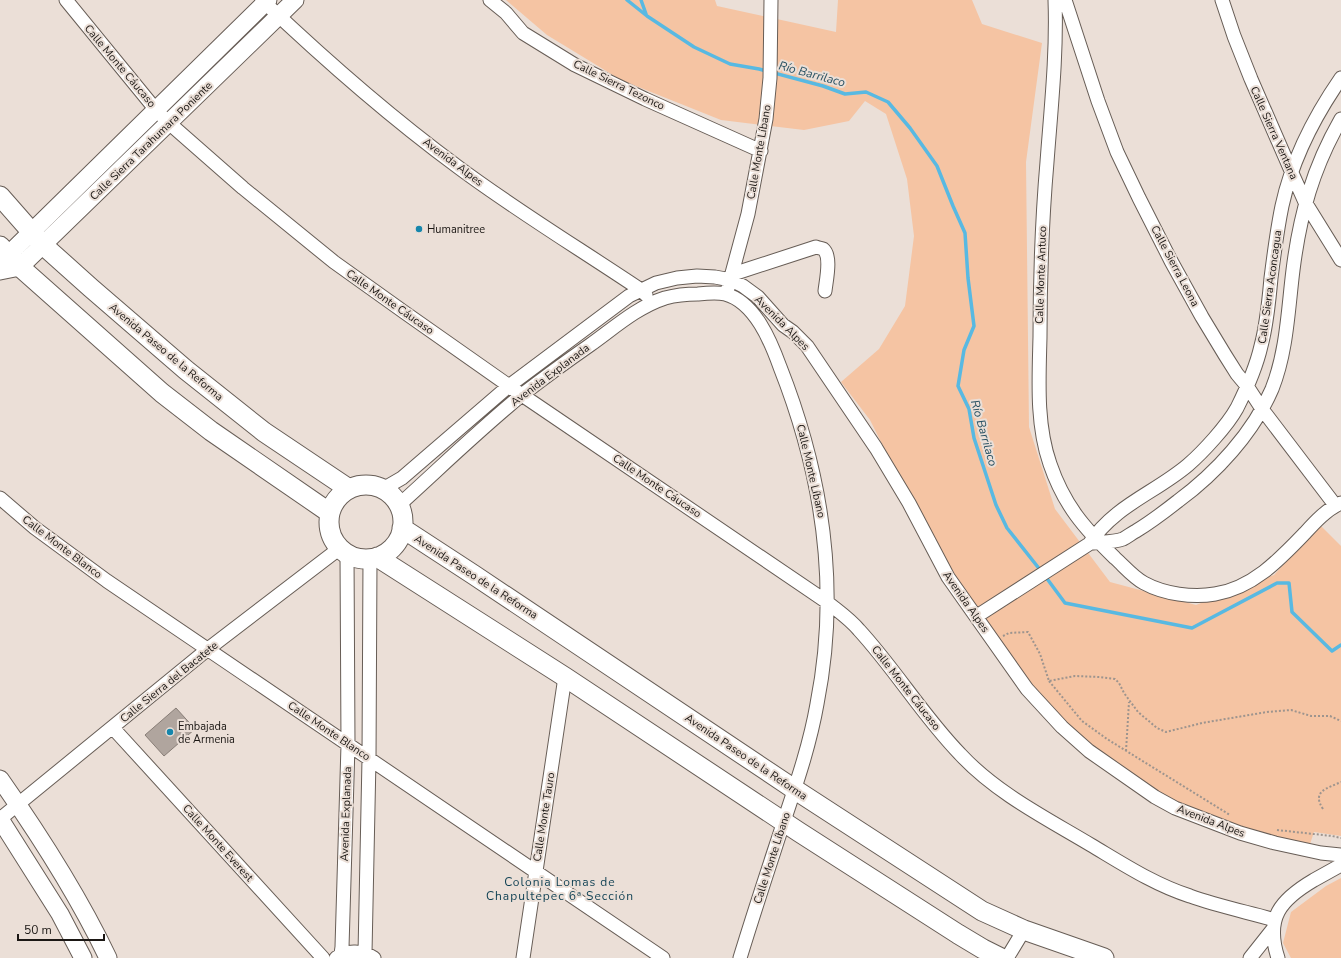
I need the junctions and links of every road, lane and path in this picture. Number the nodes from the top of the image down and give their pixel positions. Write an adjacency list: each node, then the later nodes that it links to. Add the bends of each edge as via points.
1 (66, 0): 11 (street, Calle Monte Cáucaso)
2 (295, 0): 9 (street, Calle Sierra Tarahumara Poniente)
3 (490, 0): 14 (street, Calle Sierra Tezonco, via 506,13 523,33 575,65)
4 (1055, 0): 39 (street, Calle Monte Antuco, via 1055,69 1045,184 1039,389 1044,440 1050,463 1070,508)
5 (1065, 0): 29 (street, Calle Sierra Leona, via 1098,101 1123,166 1202,317 1224,355)
6 (1222, 0): 15 (street, Calle Sierra Ventana, via 1251,79)
7 (265, 1): 9 (street, Avenida Alpes); 11 (street, Calle Sierra Tarahumara Poniente)
8 (771, 4): 14 (street, Calle Monte Líbano, via 770,78)
9 (279, 16): 13 (street, Calle Sierra Tarahumara Poniente); 22 (street, Avenida Alpes, via 346,78 405,127 509,203)
10 (1341, 78): 15 (street, Calle Sierra Aconcagua, via 1315,118)
11 (156, 110): 13 (street, Calle Monte Cáucaso); 18 (street, Calle Sierra Tarahumara Poniente)
12 (1341, 118): 17 (street, Calle Sierra Aconcagua, via 1320,161)
13 (169, 123): 18 (street, Calle Sierra Tarahumara Poniente); 28 (street, Calle Monte Cáucaso, via 334,262)
14 (761, 151): 21 (street, Calle Monte Líbano)
15 (1292, 173): 17 (street, Calle Sierra Ventana); 29 (street, Calle Sierra Aconcagua, via 1277,234 1262,345)
16 (0, 196): 18 (main road, Avenida Paseo de la Reforma)
17 (1306, 202): 19 (street, Calle Sierra Ventana); 31 (street, Calle Sierra Aconcagua, via 1293,269 1284,347 1272,388)
18 (38, 239): 20 (street, Calle Sierra Tarahumara Poniente); 32 (main road, Avenida Paseo de la Reforma, via 90,288 186,370 264,432)
19 (1341, 260)
20 (6, 261): 37 (main road, via 162,393 211,431)
21 (732, 277): 22 (street, Avenida Alpes, via 677,278); 23 (street, via 816,247 823,249 827,254); 24 (street, Calle Monte Líbano); 26 (street, Avenida Alpes, via 758,297)
22 (641, 290): 25 (street, Avenida Alpes); 28 (street, Avenida Explanada, via 614,307)
23 (825, 291)
24 (726, 294): 25 (street, Avenida Explanada, via 686,294); 27 (street, Calle Monte Líbano, via 750,311)
25 (653, 303): 30 (street, Avenida Explanada, via 625,319)
26 (783, 325): 27 (street); 43 (street, Avenida Alpes, via 807,346 872,442 909,503 948,577)
27 (766, 334): 42 (street, Calle Monte Líbano, via 793,398 806,443 823,528 827,563)
28 (510, 385): 30 (street, Calle Monte Cáucaso); 33 (street, Avenida Explanada, via 402,478)
29 (1247, 386): 31 (street, Calle Sierra Leona); 39 (street, Calle Sierra Aconcagua, via 1236,410 1219,433 1188,465 1130,503 1110,520)
30 (522, 395): 36 (street, Avenida Explanada); 42 (street, Calle Monte Cáucaso)
31 (1262, 409): 35 (street, Calle Sierra Leona); 39 (street, Calle Sierra Aconcagua, via 1236,446 1195,489 1123,539)
32 (349, 489): 33 (main road, via 360,485 372,485); 37 (main road, via 334,503)
33 (383, 489): 36 (main road)
34 (0, 498): 45 (street, Calle Monte Blanco, via 35,528 107,581)
35 (1338, 504): 39 (street, Calle Monte Antuco, via 1309,528 1273,566 1239,587 1216,594 1179,594 1160,589 1144,582)
36 (399, 505): 38 (main road, via 403,516)
37 (330, 513): 40 (main road, via 329,522 334,540)
38 (402, 528): 41 (main road, via 394,546); 56 (main road, Avenida Paseo de la Reforma)
39 (1091, 543): 43 (street, Calle Sierra Aconcagua)
40 (343, 551): 41 (main road, via 358,558); 45 (street, Calle Sierra del Bacatete); 51 (street, Avenida Explanada)
41 (374, 558): 46 (main road); 53 (street, Avenida Explanada)
42 (827, 602): 56 (street, Calle Monte Líbano, via 818,699 809,741); 67 (street, Calle Monte Cáucaso, via 858,628 886,660 947,740 987,780 1144,876 1168,888)
43 (977, 616): 44 (street, Avenida Alpes)
44 (994, 642): 47 (path, via 1009,633 1028,632 1040,654); 64 (street, Avenida Alpes, via 1027,689 1062,727 1089,751 1155,797 1175,808 1240,833 1275,843)
45 (208, 649): 50 (street, Calle Sierra del Bacatete); 51 (street, Calle Monte Blanco)
46 (565, 676): 61 (main road); 66 (street, Calle Monte Tauro)
47 (1049, 681): 48 (path, via 1075,676 1115,679); 52 (path, via 1082,721)
48 (1129, 701): 49 (path, via 1143,718 1166,732 1202,723 1291,710 1311,716 1330,716); 52 (path)
49 (1341, 721)
50 (113, 728): 57 (street, Calle Sierra del Bacatete); 73 (street, Calle Monte Everest)
51 (348, 744): 53 (street, Calle Monte Blanco); 69 (street, Avenida Explanada, via 342,947)
52 (1126, 752): 59 (path)
53 (369, 759): 66 (street, Calle Monte Blanco); 70 (street, Avenida Explanada)
54 (0, 779): 57 (street)
55 (1341, 782): 58 (path, via 1320,793 1319,803)
56 (794, 789): 61 (street, Calle Monte Líbano); 68 (main road, Avenida Paseo de la Reforma, via 982,911)
57 (18, 804): 60 (street, Calle Sierra del Bacatete); 72 (street, via 52,856)
58 (1323, 809)
59 (1232, 816)
60 (0, 819): 71 (street, via 60,914)
61 (784, 821): 76 (street, Calle Monte Líbano); 77 (main road, via 958,934)
62 (1277, 830): 63 (path)
63 (1341, 838)
64 (1341, 855)
65 (1341, 865): 67 (street, via 1288,898 1279,909)
66 (536, 872): 74 (street, Calle Monte Tauro); 75 (street, Calle Monte Blanco)
67 (1274, 925): 80 (street); 81 (street)
68 (1024, 930): 78 (street); 79 (main road, Avenida Paseo de la Reforma)
69 (338, 956): 70 (street, via 353,952)
70 (370, 956)
71 (83, 958)
72 (108, 958)
73 (323, 958)
74 (523, 958)
75 (663, 958)
76 (740, 958)
77 (1001, 958)
78 (1006, 958)
79 (1104, 958)
80 (1250, 958)
81 (1278, 958)

